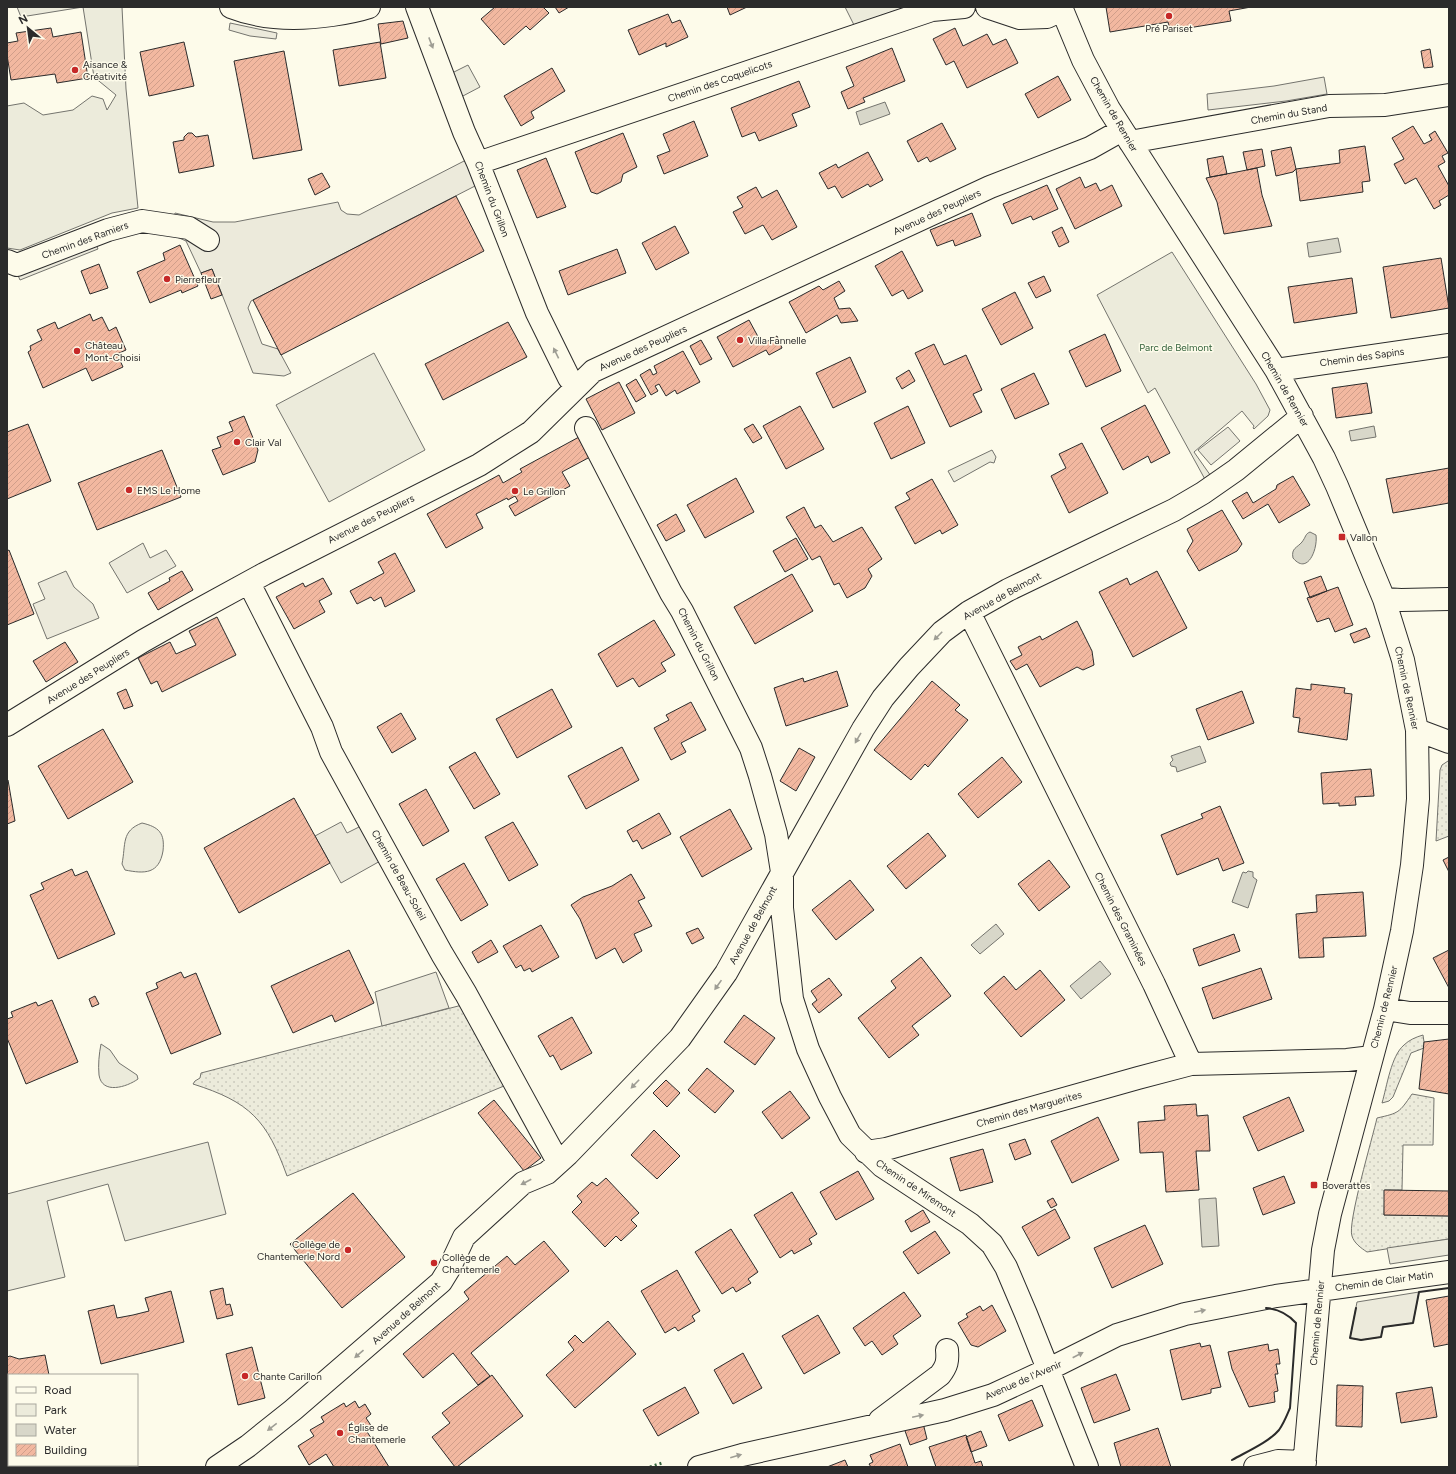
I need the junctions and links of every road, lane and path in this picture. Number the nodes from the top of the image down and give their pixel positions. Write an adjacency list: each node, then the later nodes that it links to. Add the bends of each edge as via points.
1 (231, 7): 2 (street, via 258,15 306,18 358,11)
2 (369, 7)
3 (417, 7): 9 (street, Chemin du Grillon, one-way to 9)
4 (964, 7): 9 (street, Chemin des Coquelicots, via 932,10)
5 (987, 7): 6 (street, via 1020,18 1047,17)
6 (1061, 9): 8 (street, Chemin de Rennier, via 1083,60)
7 (1449, 95): 8 (street, Chemin du Stand, via 1384,105 1329,106)
8 (1126, 136): 13 (street, Chemin de Rennier); 14 (street, Avenue des Peupliers, via 983,190 626,355 593,371)
9 (478, 163): 14 (street, Chemin du Grillon, one-way to 9, via 569,378 537,313)
10 (208, 240): 11 (street, Chemin des Ramiers, via 189,228 142,221 108,230 18,265)
11 (7, 260)
12 (1449, 345): 13 (street, Chemin des Sapins)
13 (1276, 370): 15 (street, Chemin de Rennier)
14 (576, 386): 17 (street, Avenue des Peupliers, via 531,432 479,465)
15 (1302, 416): 18 (street, Chemin de Rennier, via 1337,486); 20 (street, Avenue de Belmont, via 1236,470 1203,493 1174,510 1008,590)
16 (586, 428): 24 (street, Chemin du Grillon, via 751,748 776,834)
17 (249, 583): 21 (street, Avenue des Peupliers, via 143,641); 30 (street, Chemin de Beau-Soleil, via 322,727 331,752)
18 (1384, 599): 19 (street); 22 (street, Chemin de Rennier, via 1403,660)
19 (1449, 599)
20 (969, 612): 24 (street, Avenue de Belmont, one-way to 24, via 942,632 883,698 862,729); 28 (street, Chemin des Graminées, via 1154,984)
21 (7, 725)
22 (1417, 730): 23 (street); 25 (street, Chemin de Rennier, via 1418,799 1412,865 1402,930)
23 (1449, 742)
24 (782, 872): 29 (street, Chemin de Miremont, via 782,908 792,999 808,1049 830,1098 850,1134); 30 (street, Avenue de Belmont, one-way to 30, via 726,973 680,1038)
25 (1385, 1009): 26 (street, via 1410,1013); 27 (street, Chemin de Rennier)
26 (1449, 1013)
27 (1372, 1057): 28 (street); 32 (street, Chemin de Rennier, via 1330,1214)
28 (1191, 1064): 29 (street, Chemin des Marguerites, via 886,1149)
29 (866, 1152): 34 (street, Chemin de Miremont, via 905,1182 970,1224 992,1244 1006,1267)
30 (558, 1162): 37 (street, Avenue de Belmont, one-way to 37, via 547,1173 523,1183 464,1237 441,1282 294,1410)
31 (1449, 1272): 32 (street, Chemin de Clair Matin)
32 (1319, 1290): 34 (street, Avenue de l'Avenir, one-way to 32, via 1116,1335 1178,1317 1276,1296); 36 (street, Chemin de Rennier)
33 (947, 1350): 35 (street, via 946,1368 940,1375)
34 (1047, 1370): 35 (street, Avenue de l'Avenir, one-way to 34, via 959,1406 993,1395); 39 (street, Chemin de Miremont)
35 (874, 1425): 38 (street, Avenue de l'Avenir, one-way to 35)
36 (1305, 1465): 40 (street, via 1278,1461)
37 (218, 1467)
38 (699, 1467)
39 (1087, 1467)
40 (1255, 1467)

